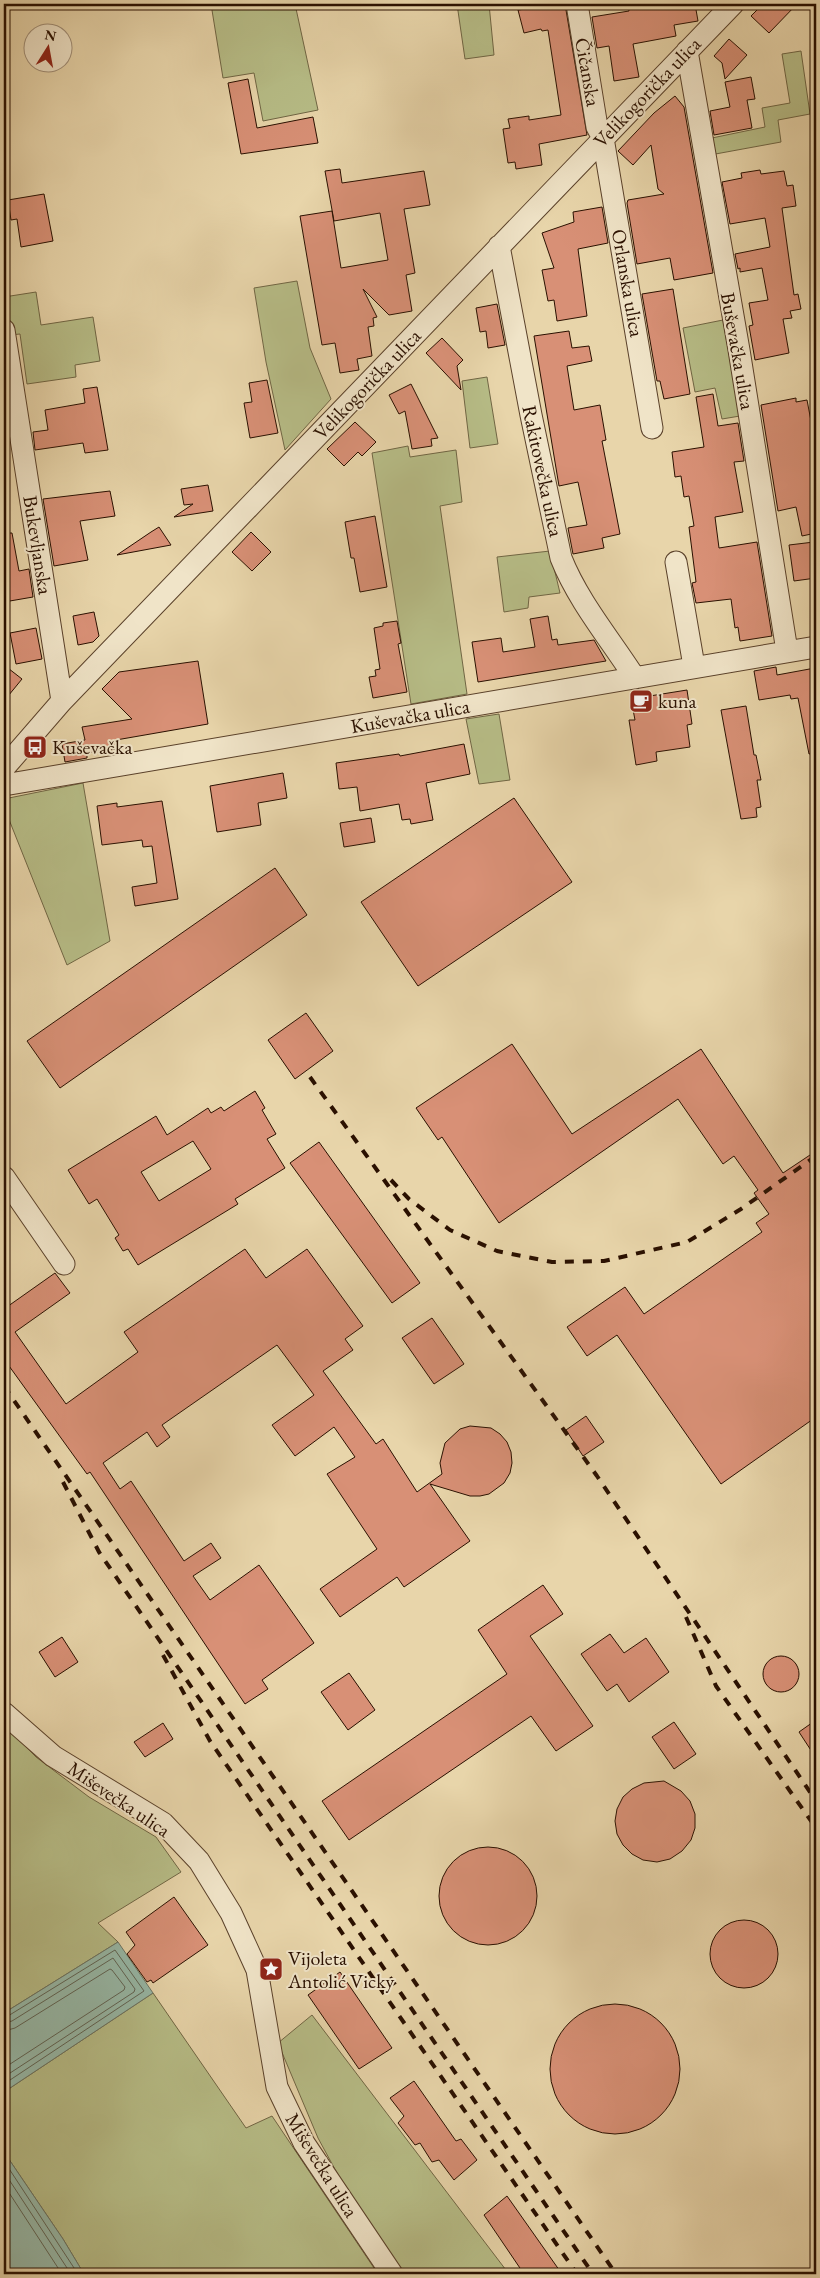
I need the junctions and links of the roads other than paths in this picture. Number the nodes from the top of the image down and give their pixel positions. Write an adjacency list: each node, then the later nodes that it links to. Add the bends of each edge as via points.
1 (577, 4): 4 (street, Čičanska, via 597,127)
2 (733, 4): 3 (street, Velikogorička ulica)
3 (686, 51): 4 (street, Velikogorička ulica); 10 (street, Buševačka ulica)
4 (603, 138): 5 (street, Velikogorička ulica); 7 (street, Orlanska ulica)
5 (499, 246): 12 (street, Rakitovečka ulica, via 561,558 582,598); 13 (street, Velikogorička ulica)
6 (4, 330): 13 (street, Bukevljanska)
7 (652, 428)
8 (676, 562): 11 (street)
9 (816, 646): 10 (street, Kuševačka ulica)
10 (787, 651): 11 (street, Kuševačka ulica)
11 (694, 666): 12 (street, Kuševačka ulica)
12 (636, 678): 15 (street, Kuševačka ulica)
13 (62, 701): 14 (street, Velikogorička ulica)
14 (4, 768)
15 (4, 785)
16 (4, 1178): 17 (street)
17 (64, 1264)
18 (4, 1713): 19 (street, Miševečka ulica, via 53,1756 163,1823 199,1861 231,1913 257,1970 277,2087 304,2144)
19 (392, 2274)

